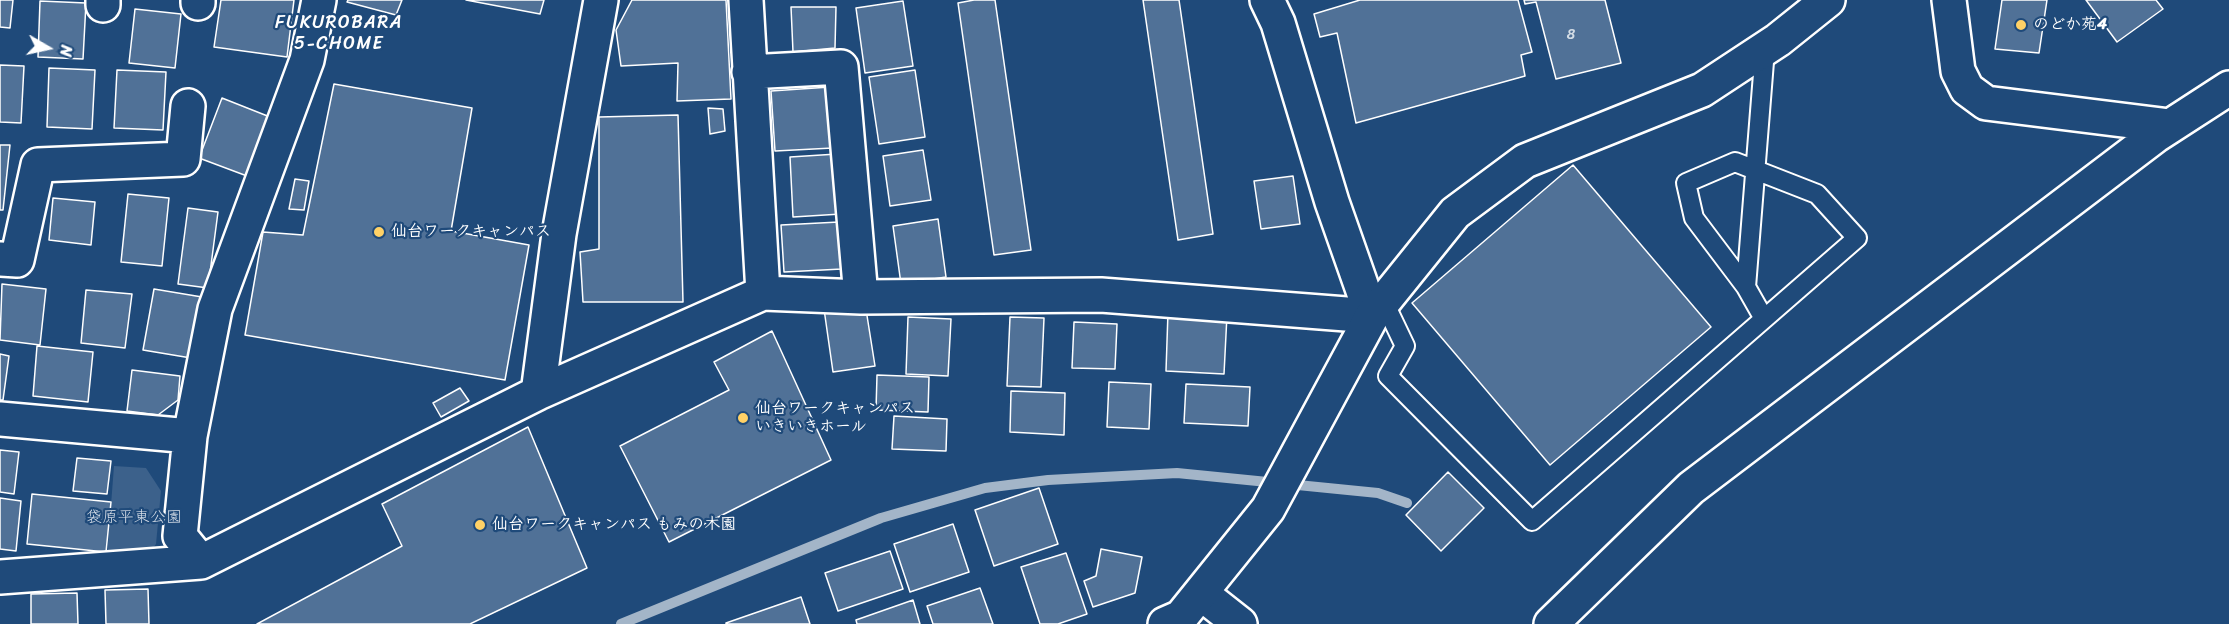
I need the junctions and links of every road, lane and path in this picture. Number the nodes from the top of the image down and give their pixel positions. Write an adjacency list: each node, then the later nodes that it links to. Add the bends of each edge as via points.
1 (318, 0): 21 (street, via 307,60 215,309)
2 (602, 0): 19 (street, via 559,234)
3 (746, 0): 8 (street)
4 (1267, 0): 17 (street, via 1278,23 1332,202)
5 (1828, 0): 7 (street)
6 (1949, 0): 11 (street, via 1958,71 1967,89 1986,103)
7 (1765, 49): 12 (lane); 17 (street, via 1702,90 1525,161 1455,213)
8 (749, 72): 15 (street); 16 (street, via 842,67)
9 (2229, 88): 11 (street)
10 (188, 106): 13 (street, via 183,159 38,165 17,260)
11 (2169, 126): 26 (street, via 1691,488)
12 (1755, 169): 14 (lane); 14 (lane, via 1735,162 1686,183 1694,218); 18 (lane, via 1817,194 1857,238)
13 (0, 259)
14 (1746, 286): 18 (lane)
15 (763, 293): 16 (street); 19 (street)
16 (861, 297): 17 (street, via 1101,295)
17 (1378, 309): 18 (lane, via 1405,346 1388,376 1532,521); 24 (street, via 1268,509)
18 (1763, 317)
19 (538, 393): 22 (street)
20 (0, 419): 21 (street)
21 (190, 436): 22 (street, via 180,536)
22 (201, 562): 23 (street)
23 (0, 577)
24 (1181, 615): 25 (street)
25 (1240, 624)
26 (1551, 624)

